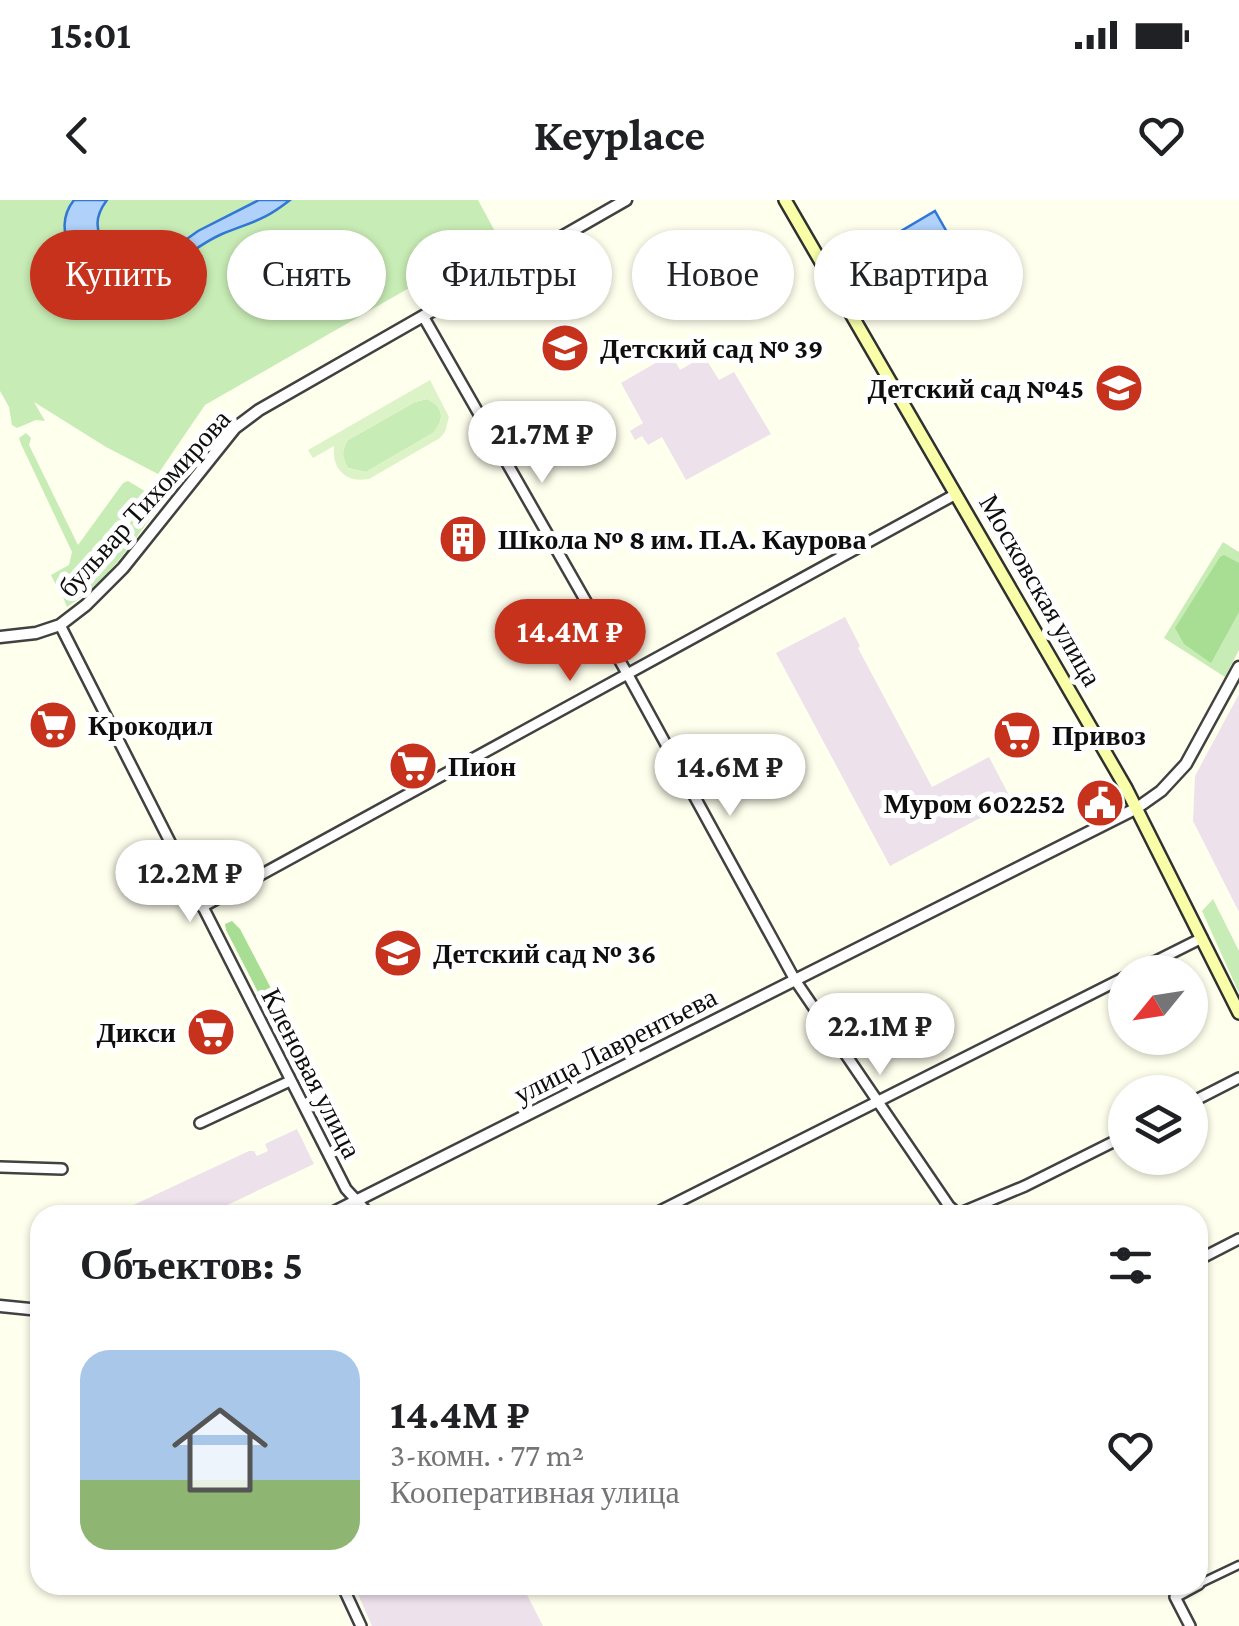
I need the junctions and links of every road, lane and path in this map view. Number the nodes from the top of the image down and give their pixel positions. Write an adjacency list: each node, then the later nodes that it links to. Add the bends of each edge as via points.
1 (626, 200): 3 (street, бульвар Тихомирова)
2 (785, 200): 6 (main road, Московская улица)
3 (574, 230)
4 (416, 320): 7 (street, бульвар Тихомирова, via 235,428 123,568)
5 (425, 320): 10 (street)
6 (956, 494): 10 (street); 11 (main road, Московская улица)
7 (60, 624): 8 (street, бульвар Тихомирова); 12 (street, Кленовая улица)
8 (0, 637)
9 (1239, 667): 11 (street, улица Лаврентьева, via 1186,764)
10 (628, 675): 12 (street); 15 (street)
11 (1137, 808): 13 (main road, Московская улица); 15 (street, улица Лаврентьева)
12 (202, 907): 19 (street, Кленовая улица)
13 (1202, 938): 14 (street); 17 (main road, Московская улица)
14 (1168, 955)
15 (796, 980): 21 (street); 26 (street, улица Лаврентьева)
16 (1108, 986): 21 (street)
17 (1239, 1013)
18 (1239, 1078): 20 (street)
19 (290, 1082): 22 (street); 26 (street, Кленовая улица)
20 (1208, 1094)
21 (877, 1101): 29 (street); 30 (street)
22 (200, 1123)
23 (1108, 1144): 31 (street)
24 (0, 1167): 25 (street)
25 (62, 1168)
26 (356, 1201): 27 (street, улица Лаврентьева); 28 (street, Кленовая улица)
27 (348, 1205)
28 (360, 1205)
29 (672, 1205)
30 (948, 1205)
31 (980, 1205)
32 (1239, 1240): 33 (street)
33 (1208, 1255)
34 (0, 1306): 35 (street)
35 (30, 1309)
36 (1239, 1565): 37 (street)
37 (1208, 1579)
38 (347, 1595): 40 (street)
39 (1179, 1595): 41 (street)
40 (361, 1626)
41 (1190, 1626)

